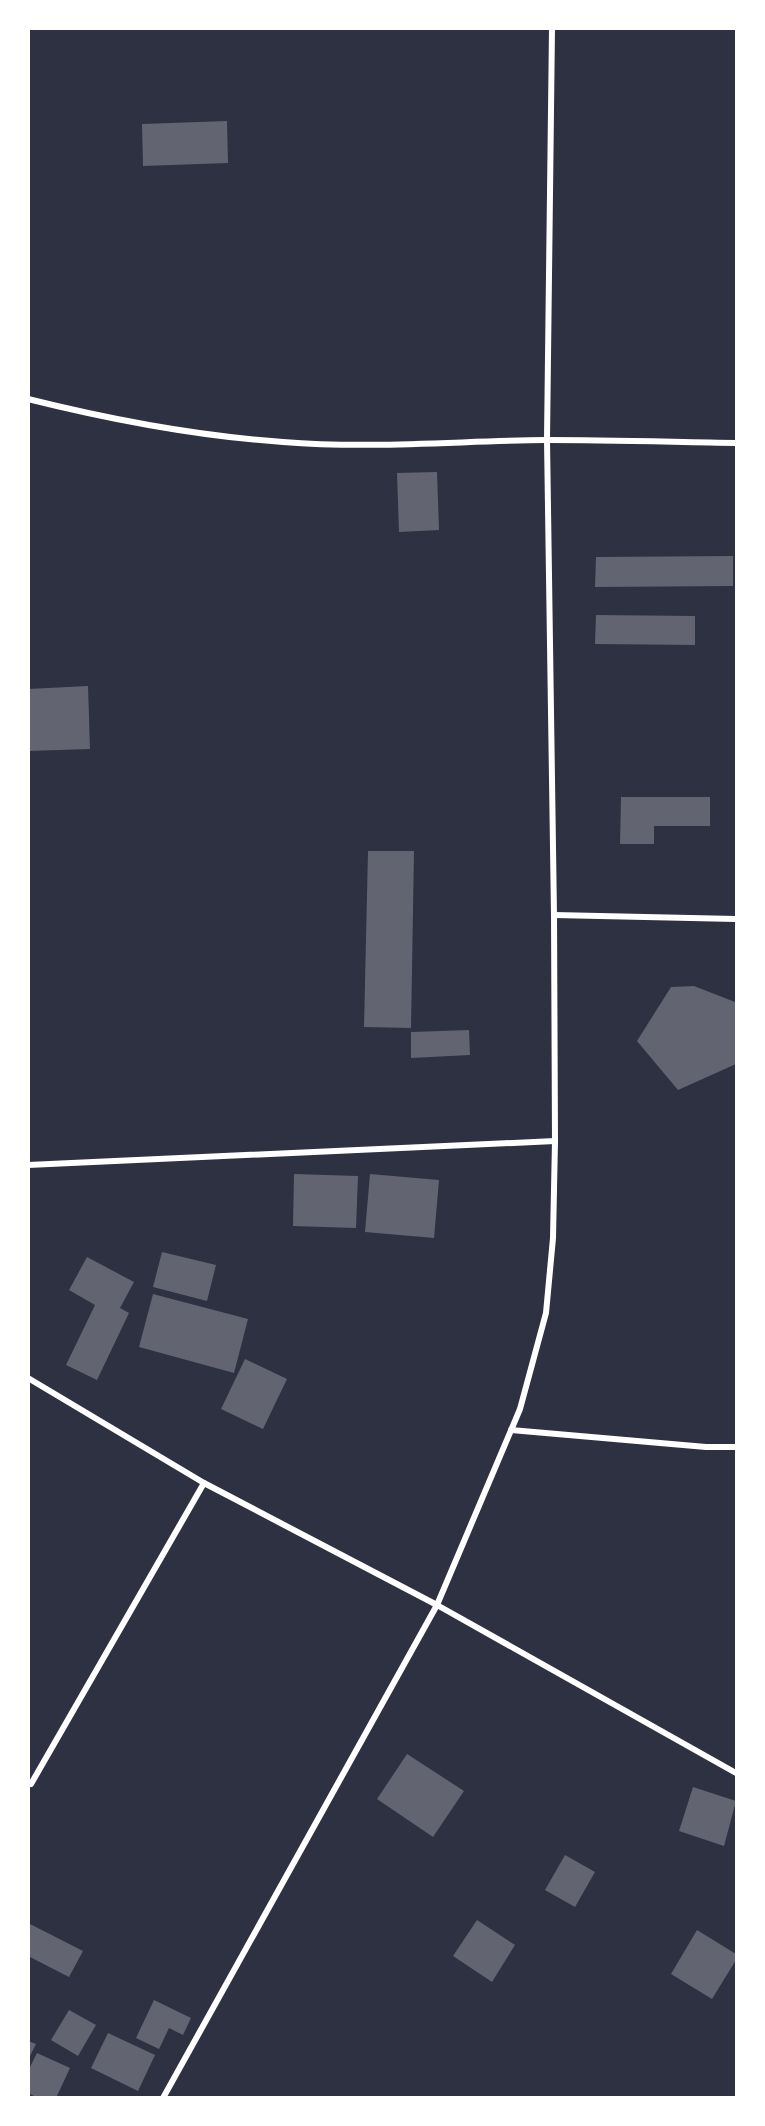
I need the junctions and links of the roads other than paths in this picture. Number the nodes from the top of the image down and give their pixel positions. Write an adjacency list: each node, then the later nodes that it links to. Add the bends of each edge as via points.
1 (552, 28): 3 (street)
2 (28, 399): 3 (street, via 213,436 285,443 353,446)
3 (547, 440): 4 (street); 5 (street)
4 (736, 443)
5 (554, 915): 6 (street); 7 (street)
6 (736, 919)
7 (555, 1141): 8 (street); 10 (street, via 553,1238 546,1313)
8 (28, 1165)
9 (28, 1378): 12 (street)
10 (511, 1430): 11 (street); 13 (street)
11 (736, 1447)
12 (204, 1483): 13 (street); 15 (street)
13 (437, 1605): 14 (street); 16 (street)
14 (736, 1773)
15 (31, 1784)
16 (163, 2097)

